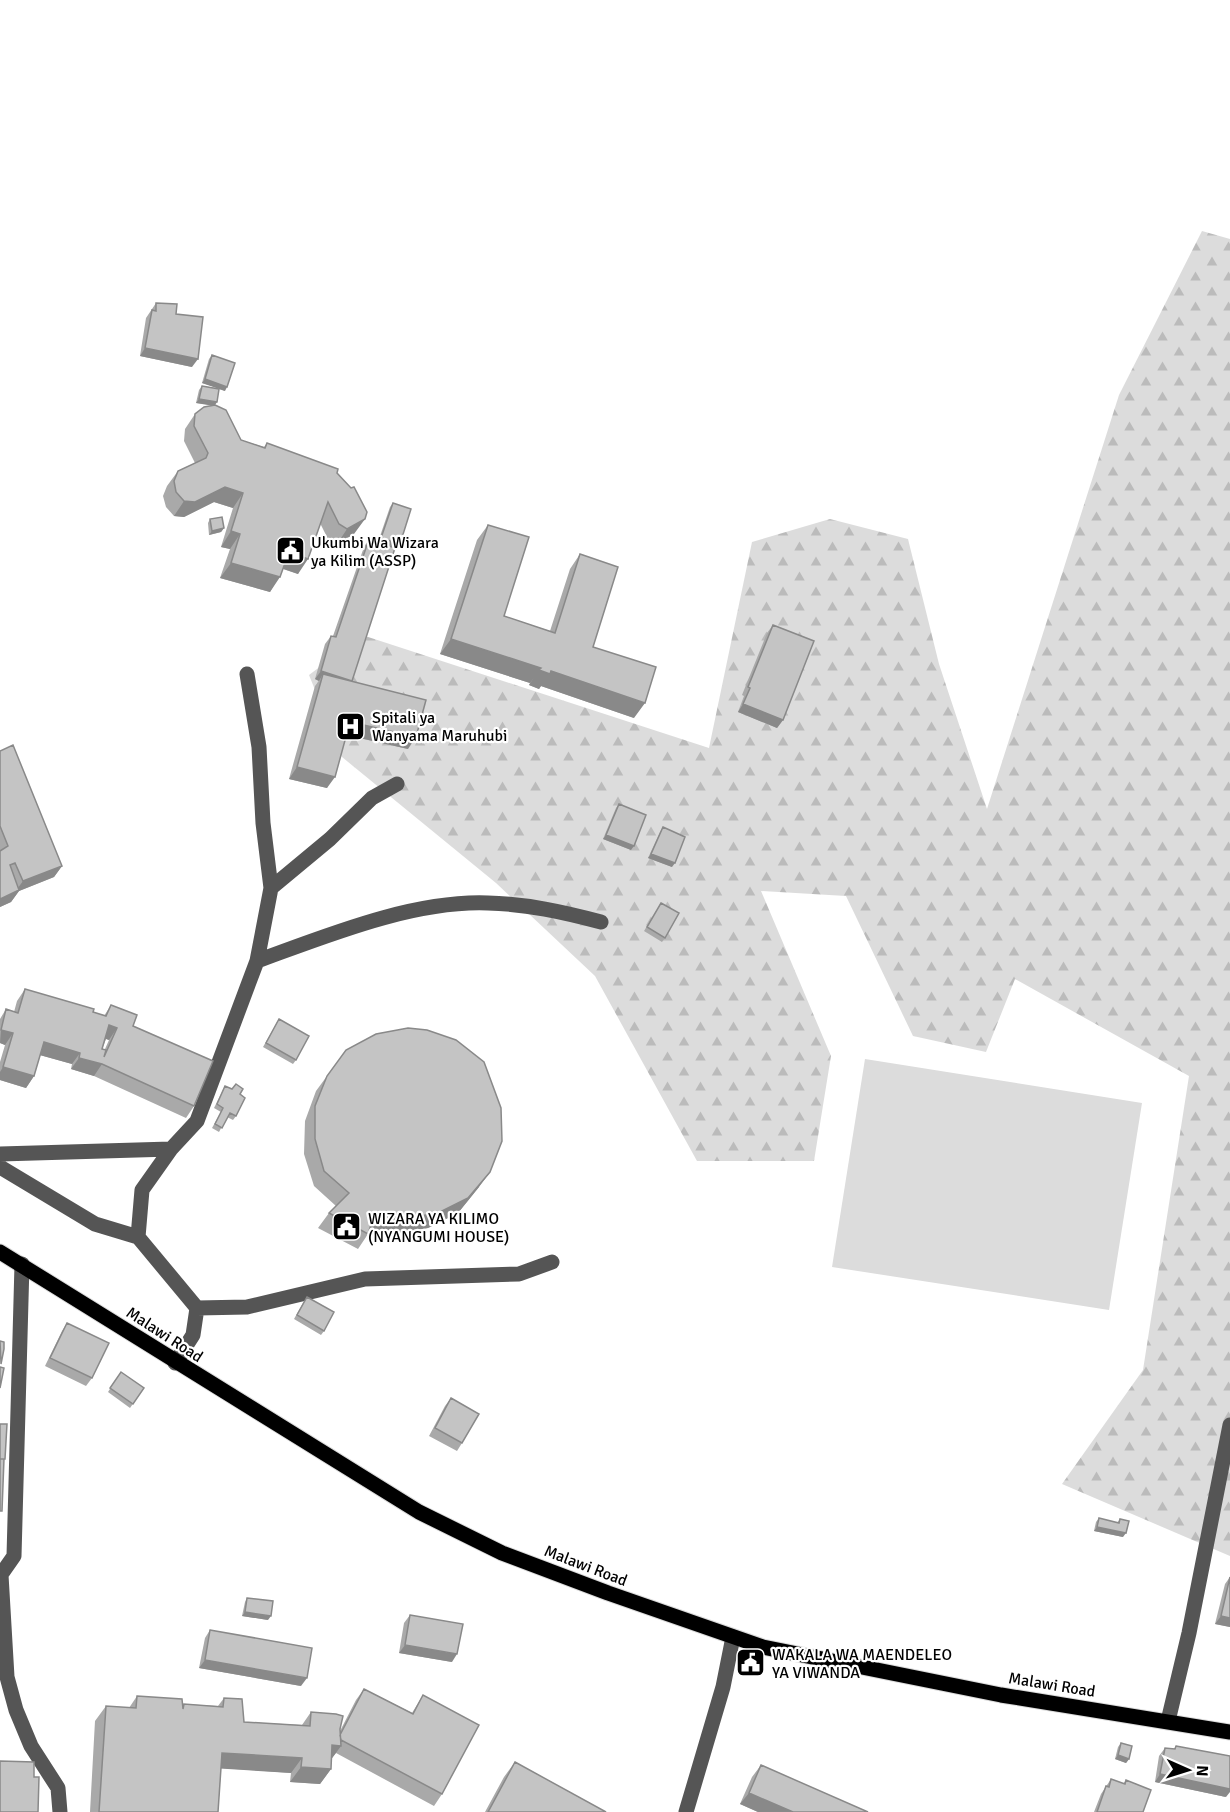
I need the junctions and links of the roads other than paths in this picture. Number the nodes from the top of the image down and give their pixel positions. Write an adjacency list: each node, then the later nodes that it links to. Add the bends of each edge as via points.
1 (248, 674): 3 (street, via 259,747)
2 (397, 784): 3 (street, via 372,798)
3 (271, 888): 5 (street)
4 (601, 922): 5 (street, via 542,907 486,902 439,906 343,929)
5 (257, 962): 6 (street, via 197,1120)
6 (171, 1149): 7 (street); 9 (street, via 142,1190)
7 (0, 1154)
8 (0, 1167): 9 (street, via 95,1224)
9 (138, 1237): 13 (street)
10 (0, 1252): 12 (main road, Malawi Road)
11 (552, 1262): 13 (street, via 519,1274 365,1279 247,1306)
12 (22, 1264): 14 (main road, Malawi Road); 16 (street, via 14,1556)
13 (197, 1308): 14 (street, via 193,1335)
14 (175, 1363): 17 (main road, Malawi Road, via 429,1517 502,1553)
15 (1230, 1425): 18 (street)
16 (0, 1575): 20 (street, via 7,1677 31,1746 58,1788)
17 (733, 1637): 18 (main road, Malawi Road, via 763,1647 917,1679); 21 (street, via 723,1687)
18 (1168, 1720): 19 (main road, Malawi Road)
19 (1230, 1732)
20 (60, 1812)
21 (686, 1812)

